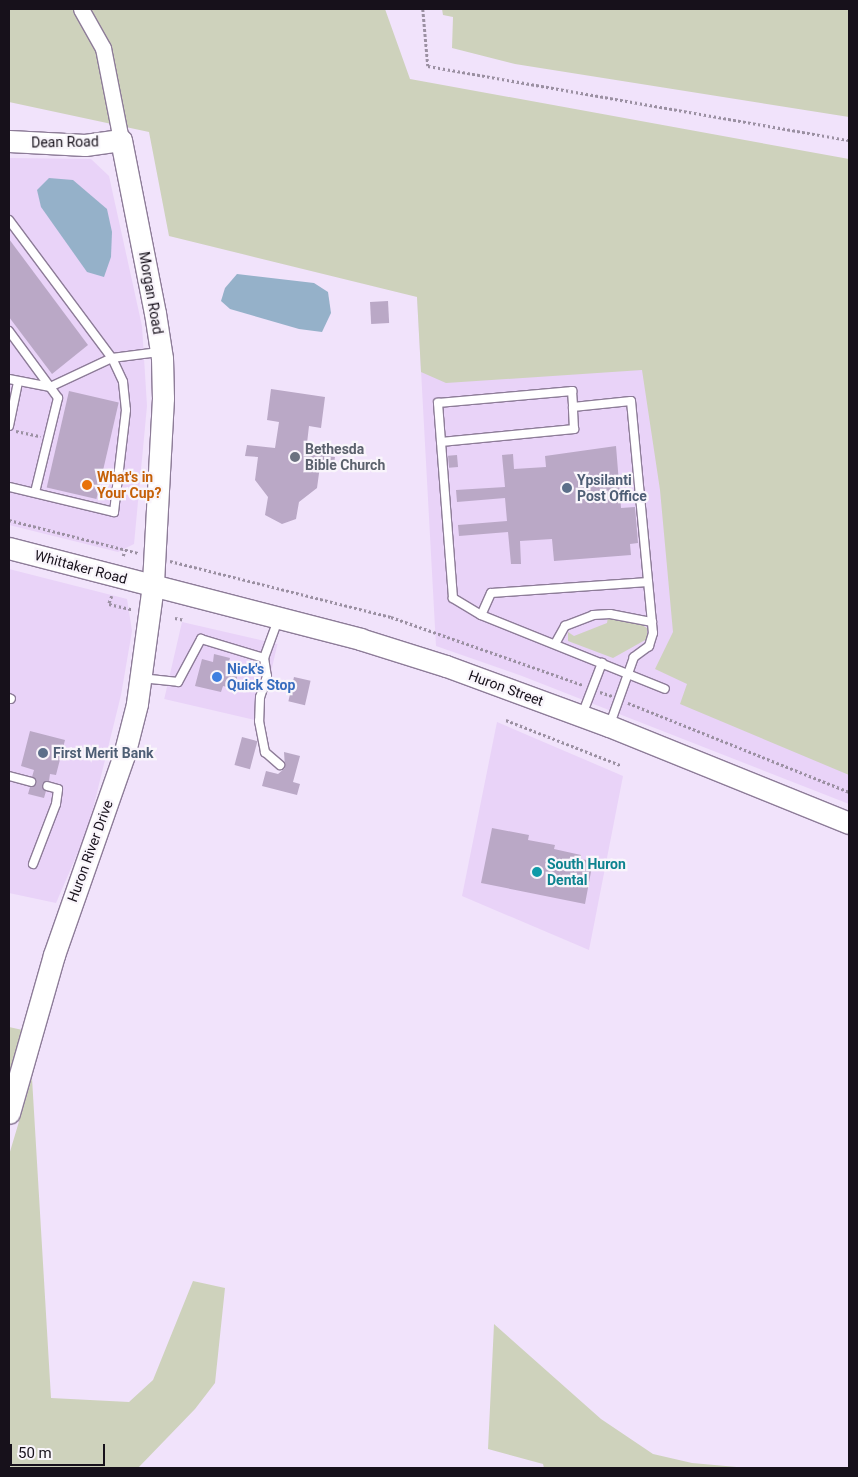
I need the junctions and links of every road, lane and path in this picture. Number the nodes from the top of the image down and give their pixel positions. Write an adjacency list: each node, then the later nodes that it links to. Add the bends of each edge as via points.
1 (81, 9): 3 (street, Morgan Road, via 103,48)
2 (423, 9): 4 (path, via 428,66)
3 (121, 140): 5 (main road, Dean Road, via 85,145); 8 (main road, Morgan Road)
4 (849, 140)
5 (9, 141)
6 (9, 220): 9 (lane)
7 (9, 331): 12 (lane)
8 (161, 352): 9 (lane); 24 (main road, Morgan Road, via 163,398)
9 (112, 358): 12 (lane); 18 (lane, via 123,382 126,410 114,512)
10 (9, 380): 11 (lane)
11 (18, 382): 12 (lane); 14 (lane)
12 (50, 386): 15 (lane, via 58,398)
13 (573, 406): 16 (lane, via 574,429); 16 (lane, via 572,390 438,402); 23 (lane, via 630,401)
14 (9, 428): 15 (path)
15 (48, 438): 18 (lane)
16 (441, 442): 27 (lane, via 453,598)
17 (9, 487): 18 (lane)
18 (35, 492)
19 (9, 520): 21 (path, via 126,550)
20 (9, 548): 24 (main road, Whittaker Road)
21 (123, 556)
22 (166, 560): 37 (path, via 391,617)
23 (648, 582): 27 (lane, via 491,593); 31 (lane)
24 (152, 586): 29 (main road, Huron Street); 36 (main road, Huron River Drive)
25 (112, 596): 26 (path, via 109,604)
26 (131, 609)
27 (482, 615): 32 (lane)
28 (175, 618): 30 (path)
29 (279, 618): 33 (lane); 40 (main road, Huron Street, via 446,666)
30 (185, 620)
31 (652, 622): 32 (lane, via 616,615 593,615 565,626); 35 (lane, via 653,633 648,646 634,657)
32 (554, 644): 34 (lane)
33 (264, 658): 36 (lane, via 201,639 178,682); 43 (lane, via 267,676 260,697 259,721 265,752)
34 (602, 663): 35 (lane); 40 (lane)
35 (628, 674): 38 (lane); 42 (lane)
36 (141, 678): 51 (main road, Huron River Drive, via 126,749 54,955)
37 (582, 685)
38 (665, 689)
39 (628, 703): 48 (path)
40 (582, 716): 42 (main road, Huron Street)
41 (506, 720): 44 (path)
42 (609, 726): 49 (main road, Huron Street)
43 (280, 764)
44 (620, 765)
45 (9, 776): 46 (lane)
46 (31, 782)
47 (47, 786): 50 (lane, via 58,789 56,804)
48 (849, 792)
49 (849, 823)
50 (33, 864)
51 (9, 1113)

